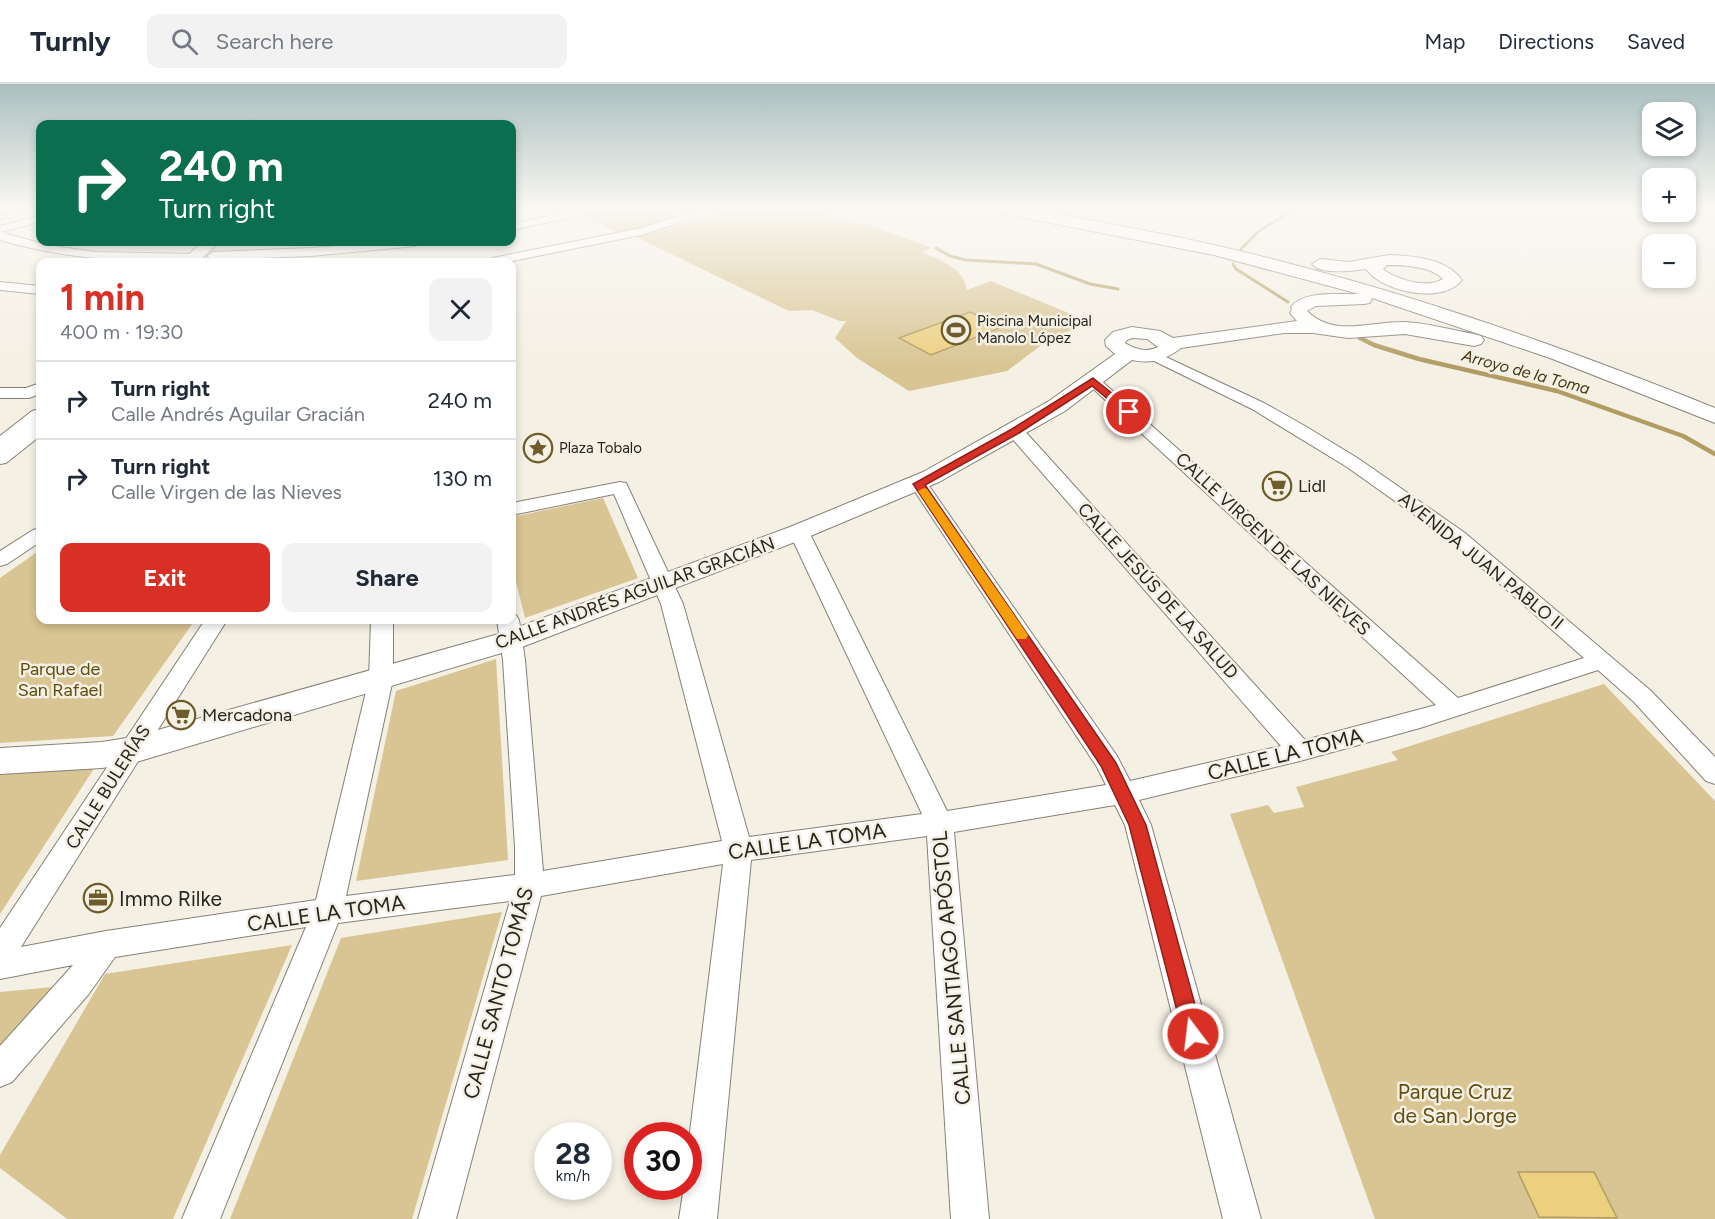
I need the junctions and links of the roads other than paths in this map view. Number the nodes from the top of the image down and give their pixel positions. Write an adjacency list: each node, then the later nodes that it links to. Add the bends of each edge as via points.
1 (1233, 261): 8 (main road, via 1251,266)
2 (1253, 261): 19 (main road, via 1354,286 1536,346)
3 (1303, 261): 4 (main road)
4 (1382, 270): 6 (main road, via 1385,291); 6 (main road, via 1407,261 1437,267 1453,280)
5 (0, 286): 7 (street)
6 (1432, 287): 18 (main road, via 1484,320)
7 (36, 290)
8 (1296, 299): 9 (main road, via 1336,300 1362,306); 10 (main road, via 1302,318); 11 (main road, via 1282,322 1176,338)
9 (1376, 323): 10 (main road, via 1348,333); 21 (main road, via 1533,352)
10 (1320, 327): 11 (main road, via 1284,327)
11 (1153, 348): 12 (main road, CALLE ANDRÉS AGUILAR GRACIÁN); 37 (street, AVENIDA JUAN PABLO II, via 1258,406 1397,493 1467,545)
12 (1093, 381): 24 (main road, CALLE ANDRÉS AGUILAR GRACIÁN); 39 (street, CALLE VIRGEN DE LAS NIEVES)
13 (0, 382): 14 (street)
14 (36, 382)
15 (36, 390): 16 (street)
16 (0, 393)
17 (36, 401): 22 (main road)
18 (1715, 410)
19 (1715, 416)
20 (36, 419): 26 (main road)
21 (1715, 421)
22 (0, 428)
23 (36, 431): 27 (street)
24 (1015, 431): 28 (main road, CALLE ANDRÉS AGUILAR GRACIÁN); 41 (street, CALLE JESÚS DE LA SALUD)
25 (36, 445): 27 (street)
26 (0, 447)
27 (0, 460)
28 (918, 484): 30 (main road, CALLE ANDRÉS AGUILAR GRACIÁN); 44 (street, via 1108,763)
29 (516, 508): 33 (street, via 620,487)
30 (799, 532): 33 (main road, CALLE ANDRÉS AGUILAR GRACIÁN); 45 (street, CALLE SANTIAGO APÓSTOL)
31 (36, 537): 32 (street)
32 (0, 560)
33 (664, 584): 36 (main road, CALLE ANDRÉS AGUILAR GRACIÁN); 46 (street)
34 (213, 624): 40 (street, CALLE BULERÍAS)
35 (382, 624): 38 (street)
36 (510, 630): 38 (main road, CALLE ANDRÉS AGUILAR GRACIÁN); 47 (street, CALLE SANTO TOMÁS)
37 (1602, 662): 39 (street, CALLE LA TOMA); 43 (street, AVENIDA JUAN PABLO II, via 1642,696)
38 (381, 679): 40 (main road, CALLE ANDRÉS AGUILAR GRACIÁN); 48 (street)
39 (1454, 708): 41 (street, CALLE LA TOMA)
40 (133, 750): 42 (main road, CALLE ANDRÉS AGUILAR GRACIÁN); 50 (street, CALLE BULERÍAS)
41 (1300, 752): 44 (street, CALLE LA TOMA)
42 (0, 761)
43 (1715, 774)
44 (1122, 793): 45 (street, CALLE LA TOMA); 57 (street, via 1138,825)
45 (940, 823): 46 (street, CALLE LA TOMA); 56 (street, CALLE SANTIAGO APÓSTOL)
46 (738, 850): 47 (street, CALLE LA TOMA); 55 (street)
47 (529, 886): 48 (street, CALLE LA TOMA); 54 (street, CALLE SANTO TOMÁS)
48 (328, 911): 49 (street, CALLE LA TOMA); 53 (street)
49 (106, 945): 51 (street, CALLE LA TOMA); 52 (street, via 77,985)
50 (0, 954)
51 (0, 965)
52 (0, 1070)
53 (201, 1219)
54 (437, 1219)
55 (698, 1219)
56 (970, 1219)
57 (1242, 1219)

